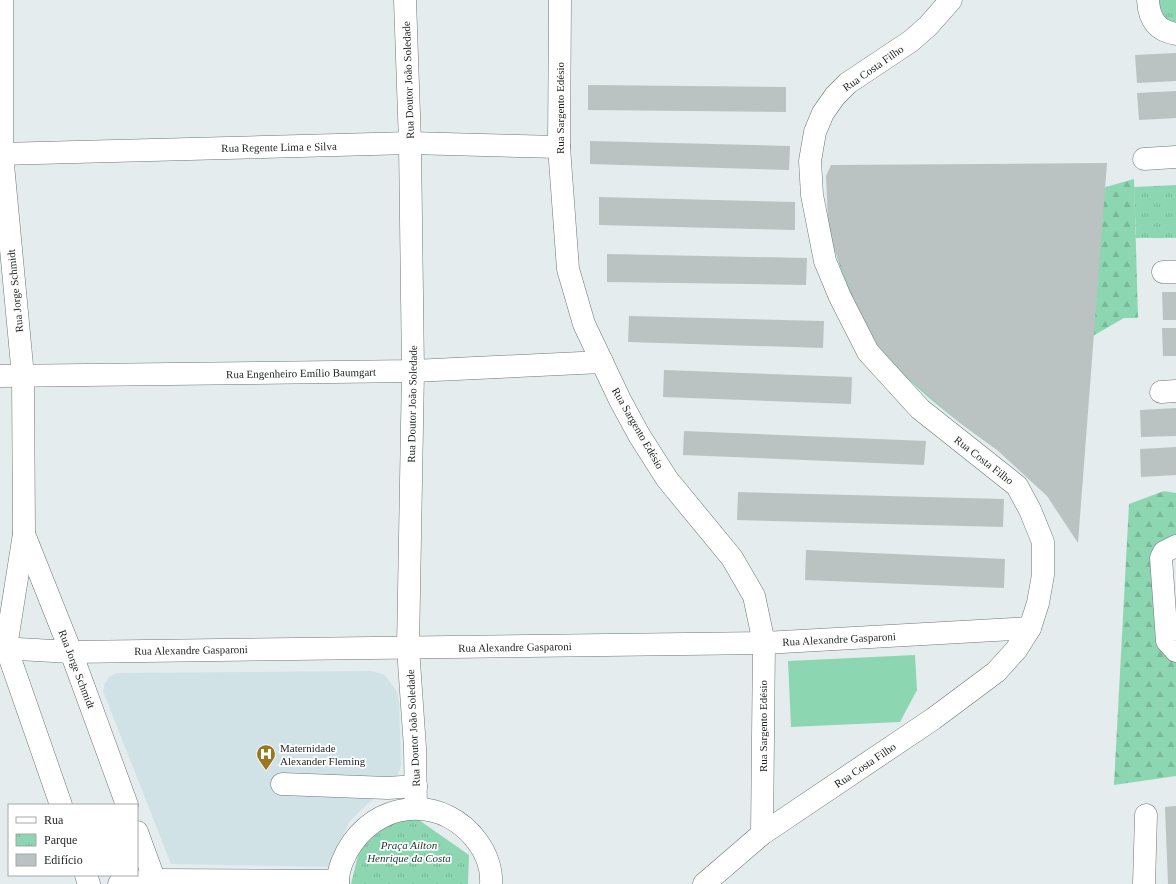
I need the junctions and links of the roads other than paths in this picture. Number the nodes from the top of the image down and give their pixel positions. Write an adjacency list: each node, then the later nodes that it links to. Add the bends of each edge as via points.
1 (2, 0): 9 (street, Rua Jorge Schmidt)
2 (405, 0): 7 (street, Rua Doutor João Soledade)
3 (560, 0): 8 (street, Rua Sargento Edésio)
4 (951, 0): 18 (street, Rua Costa Filho, via 911,41 848,83 835,96 823,113 815,132 810,161 812,195 825,261 868,352 920,409 1017,486 1030,510 1042,542 1043,575)
5 (1148, 0): 6 (street, via 1149,12 1156,25 1166,32)
6 (1176, 34)
7 (410, 143): 8 (street, Rua Regente Lima e Silva); 9 (street, Rua Regente Lima e Silva); 13 (street, Rua Doutor João Soledade)
8 (559, 147): 12 (street, Rua Sargento Edésio, via 568,268 584,324)
9 (1, 154): 15 (street, Rua Jorge Schmidt)
10 (1176, 157): 11 (street)
11 (1144, 159)
12 (602, 362): 13 (street, Rua Engenheiro Emílio Baumgart); 19 (street, Rua Sargento Edésio, via 639,435 667,479 742,571 754,596)
13 (413, 371): 15 (street, Rua Engenheiro Emílio Baumgart); 21 (street, Rua Doutor João Soledade)
14 (0, 376): 15 (street, Rua Engenheiro Emílio Baumgart)
15 (23, 376): 16 (street, Rua Jorge Schmidt)
16 (24, 534): 20 (street, Rua Jorge Schmidt); 23 (street, Rua Jorge Schmidt)
17 (1176, 546): 22 (street, via 1164,552 1161,558 1167,642)
18 (1030, 628): 19 (street, Rua Alexandre Gasparoni); 30 (street, Rua Costa Filho, via 1016,650 980,685)
19 (764, 643): 21 (street, Rua Alexandre Gasparoni); 30 (street, Rua Sargento Edésio)
20 (3, 647): 23 (street, Rua Alexandre Gasparoni); 26 (street, Rua Jorge Schmidt)
21 (408, 648): 23 (street, Rua Alexandre Gasparoni); 25 (street, Rua Doutor João Soledade)
22 (1176, 651)
23 (71, 652): 27 (street, Rua Jorge Schmidt)
24 (282, 784): 25 (street, via 388,788)
25 (416, 786): 28 (street, Rua Doutor João Soledade)
26 (61, 804)
27 (127, 804)
28 (416, 808): 33 (street, via 387,813 362,829 345,852); 35 (street, via 444,813 467,828 484,850 492,877)
29 (1146, 815): 37 (street)
30 (762, 834): 36 (street, Rua Costa Filho)
31 (138, 835): 32 (street)
32 (156, 882): 33 (street); 34 (street)
33 (338, 882)
34 (119, 884)
35 (491, 884)
36 (704, 884)
37 (1144, 884)

